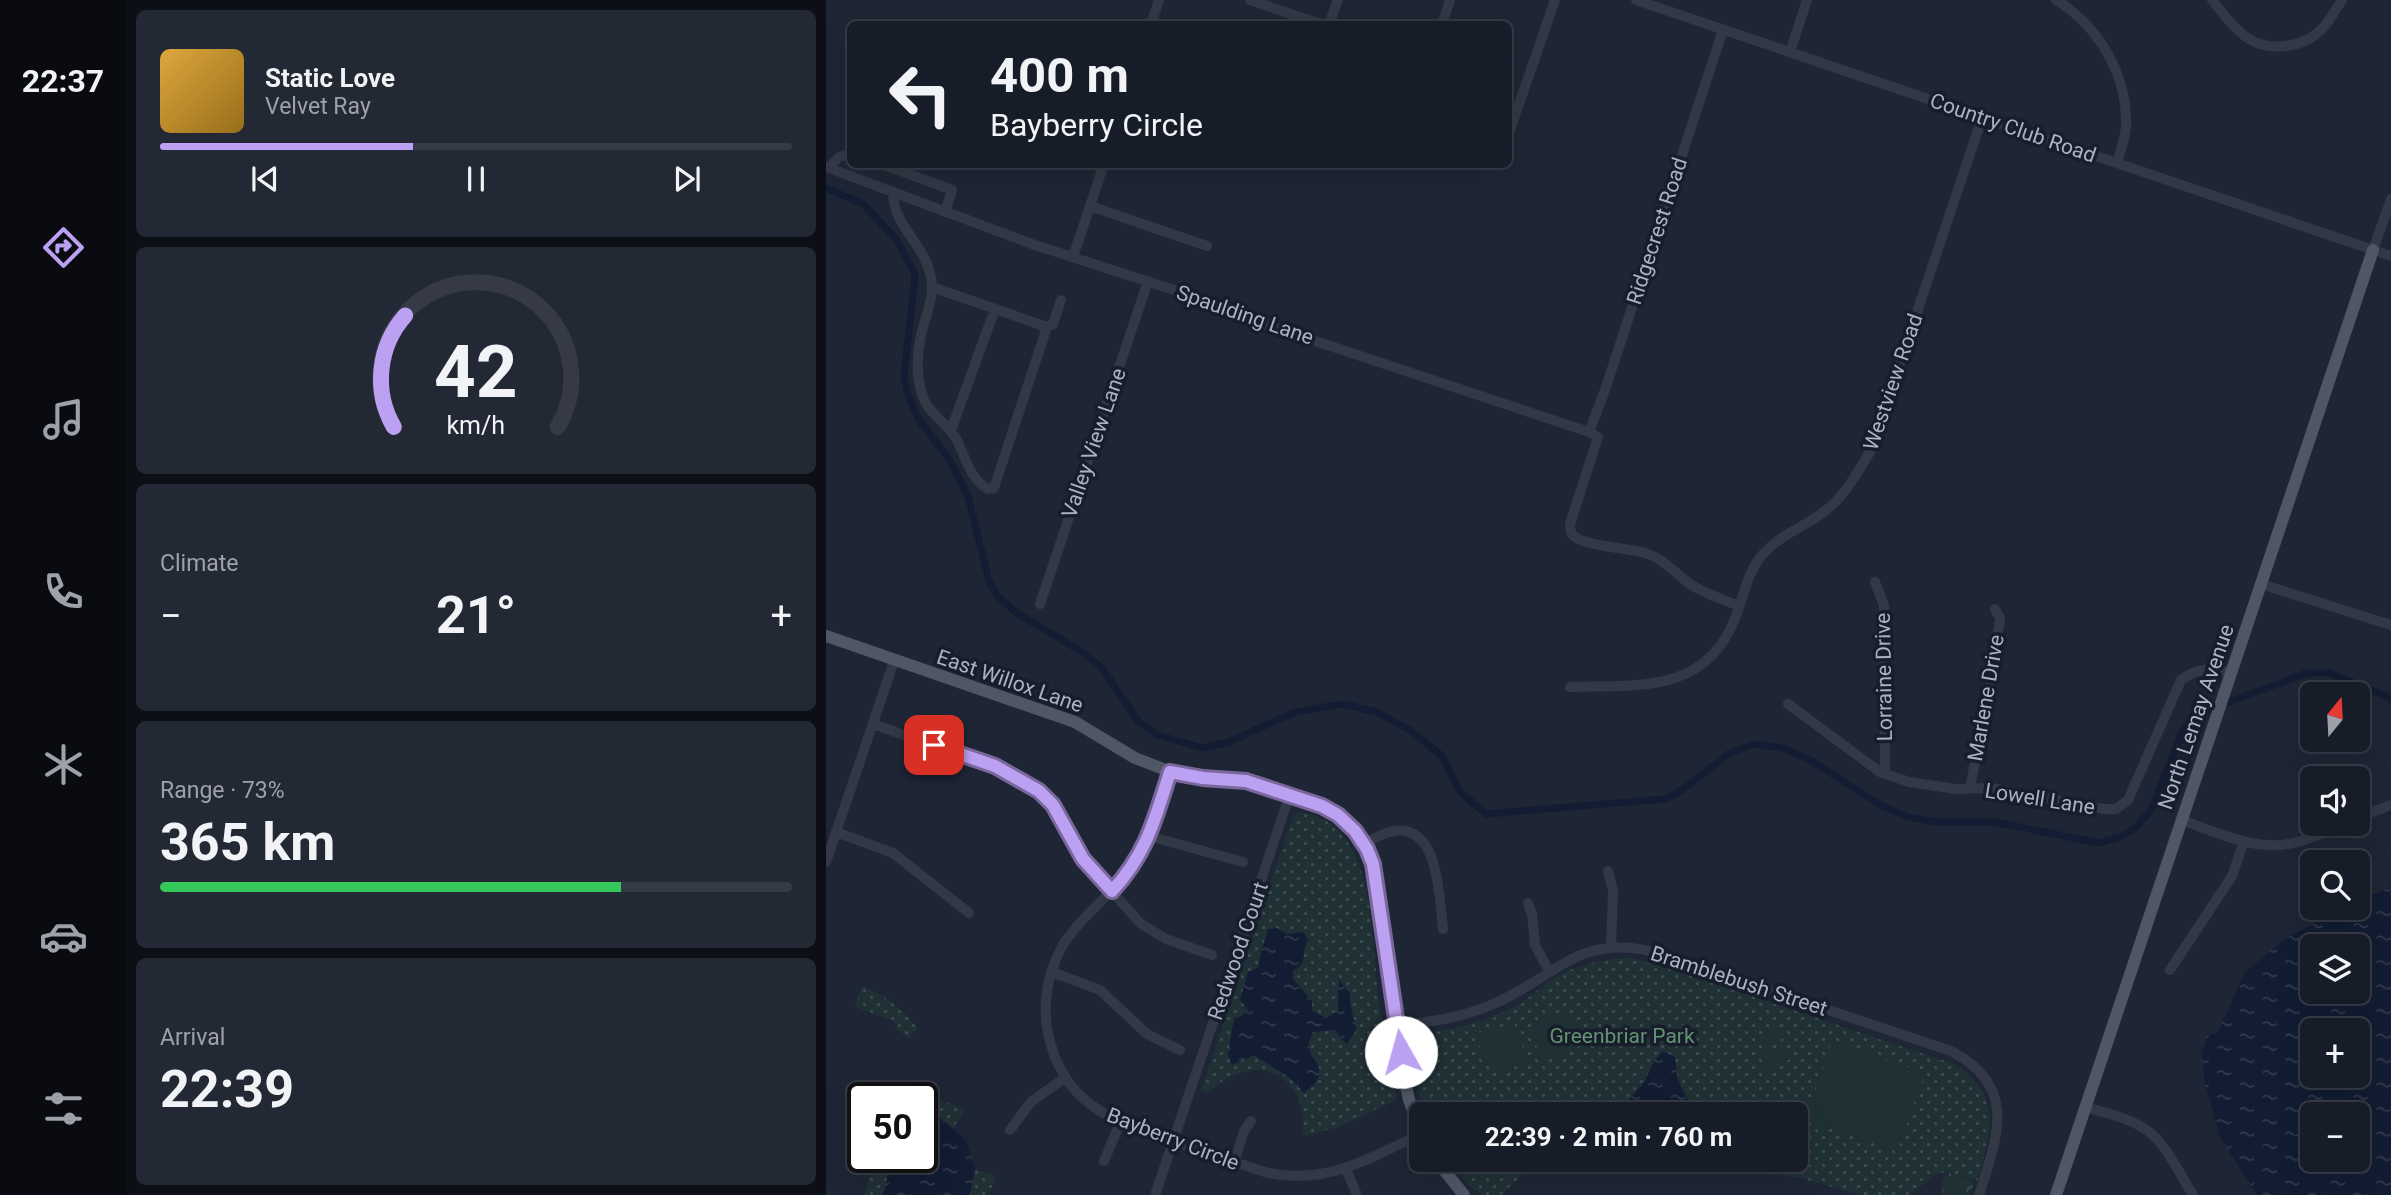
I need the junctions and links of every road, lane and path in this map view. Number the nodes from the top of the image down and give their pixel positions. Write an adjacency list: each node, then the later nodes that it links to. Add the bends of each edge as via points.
1 (1159, 0): 12 (street)
2 (1250, 0): 13 (street)
3 (1338, 0): 14 (street)
4 (1450, 0): 15 (street)
5 (1555, 0): 19 (street)
6 (1636, 0): 11 (street, Country Club Road)
7 (1807, 0): 17 (street)
8 (2056, 0): 21 (street, via 2096,34 2118,76 2126,112)
9 (2211, 0): 10 (street, via 2248,38 2280,47 2313,36)
10 (2342, 0)
11 (1649, 2): 16 (street, Country Club Road)
12 (1152, 21)
13 (1311, 21)
14 (1330, 21)
15 (1443, 21)
16 (1723, 30): 17 (street, Country Club Road); 39 (street, Ridgecrest Road, via 1609,378)
17 (1790, 52): 18 (street, Country Club Road)
18 (1982, 118): 21 (street, Country Club Road); 43 (street, Westview Road, via 1870,452 1836,501 1761,555)
19 (1512, 124)
20 (847, 155): 22 (street)
21 (2117, 163): 30 (street, Country Club Road)
22 (828, 167): 25 (street, Spaulding Lane)
23 (893, 168): 28 (street, via 951,190)
24 (1103, 168): 27 (street)
25 (892, 192): 28 (street, Spaulding Lane); 34 (street, via 892,205 920,250)
26 (2391, 199): 30 (street)
27 (1090, 206): 29 (street); 32 (street)
28 (945, 212): 32 (street, Spaulding Lane)
29 (1207, 246)
30 (2373, 250): 31 (street, Country Club Road); 41 (main road, North Lemay Avenue)
31 (2391, 256)
32 (1073, 257): 33 (street, Spaulding Lane)
33 (1148, 281): 39 (street, Spaulding Lane); 42 (street, Valley View Lane)
34 (932, 287): 36 (street); 38 (street, via 919,350 919,381 925,403)
35 (1061, 300): 37 (street, via 1053,324)
36 (995, 309): 37 (street); 38 (street)
37 (1047, 327): 38 (street, via 994,488 979,482)
38 (951, 430)
39 (1594, 438): 43 (street, Ridgecrest Road, via 1570,524 1572,534 1604,547 1648,554 1707,594)
40 (1875, 582): 53 (street, Lorraine Drive, via 1884,605)
41 (2261, 584): 45 (street); 48 (main road, North Lemay Avenue)
42 (1040, 604)
43 (1740, 606): 49 (street, Westview Road, via 1720,647 1677,679 1645,685)
44 (1995, 609): 54 (street, Marlene Drive, via 2000,618)
45 (2391, 625)
46 (826, 636): 47 (main road, East Willox Lane)
47 (894, 661): 51 (street); 52 (main road, East Willox Lane, via 1075,722 1135,758)
48 (2231, 673): 54 (street, Lowell Lane, via 2205,669 2181,680 2128,800 2116,809); 58 (main road, North Lemay Avenue)
49 (1570, 687)
50 (1788, 704): 53 (street, Lowell Lane)
51 (873, 724): 59 (street); 67 (street, via 995,766 1033,786 1053,805 1078,850)
52 (1170, 772): 55 (main road, East Willox Lane, via 1246,781); 60 (street, Bayberry Circle)
53 (1885, 774): 54 (street, Lowell Lane, via 1909,782)
54 (1970, 788)
55 (1290, 794): 63 (main road, East Willox Lane, via 1332,811); 85 (street, Redwood Court)
56 (2391, 805): 57 (street)
57 (2370, 813)
58 (2182, 820): 62 (street); 80 (main road, North Lemay Avenue)
59 (836, 832): 64 (street); 69 (street, via 894,853)
60 (1149, 836): 65 (street); 67 (street, Bayberry Circle)
61 (2314, 836): 62 (street, via 2285,845)
62 (2244, 841): 73 (street, via 2232,876)
63 (1364, 844): 70 (street, via 1396,830 1422,839 1432,857); 76 (main road, East Willox Lane, via 1376,877)
64 (826, 862)
65 (1243, 862)
66 (1608, 871): 71 (street, via 1613,890)
67 (1112, 891): 72 (street, via 1148,930); 75 (street, Bayberry Circle, via 1072,932)
68 (1528, 903): 74 (street, via 1535,945)
69 (969, 913)
70 (1443, 929)
71 (1611, 948): 74 (street, Bramblebush Street, via 1579,955); 93 (street, Bramblebush Street, via 1658,953 1951,1051 1977,1069 1991,1089 1998,1113 1998,1134)
72 (1212, 955)
73 (2170, 970)
74 (1549, 971): 76 (street, Bramblebush Street, via 1508,998 1473,1012)
75 (1052, 972): 77 (street, via 1100,990 1147,1034); 78 (street, Bayberry Circle, via 1047,1026)
76 (1398, 1025): 79 (main road, East Willox Lane)
77 (1180, 1050)
78 (1066, 1077): 82 (street, Bayberry Circle, via 1094,1108); 83 (street, via 1031,1102)
79 (1411, 1102)
80 (2085, 1107): 94 (main road, North Lemay Avenue); 95 (street, via 2150,1132)
81 (1251, 1121): 87 (street)
82 (1120, 1123): 85 (street, Bayberry Circle); 86 (street)
83 (1010, 1130)
84 (1409, 1139): 88 (street, Bayberry Circle)
85 (1174, 1141): 87 (street, Bayberry Circle); 90 (street, Redwood Court)
86 (1104, 1161)
87 (1234, 1162): 88 (street, Bayberry Circle, via 1298,1178)
88 (1346, 1169): 91 (street)
89 (1446, 1172): 92 (main road)
90 (1155, 1195)
91 (1357, 1195)
92 (1464, 1195)
93 (1979, 1195)
94 (2056, 1195)
95 (2193, 1195)

